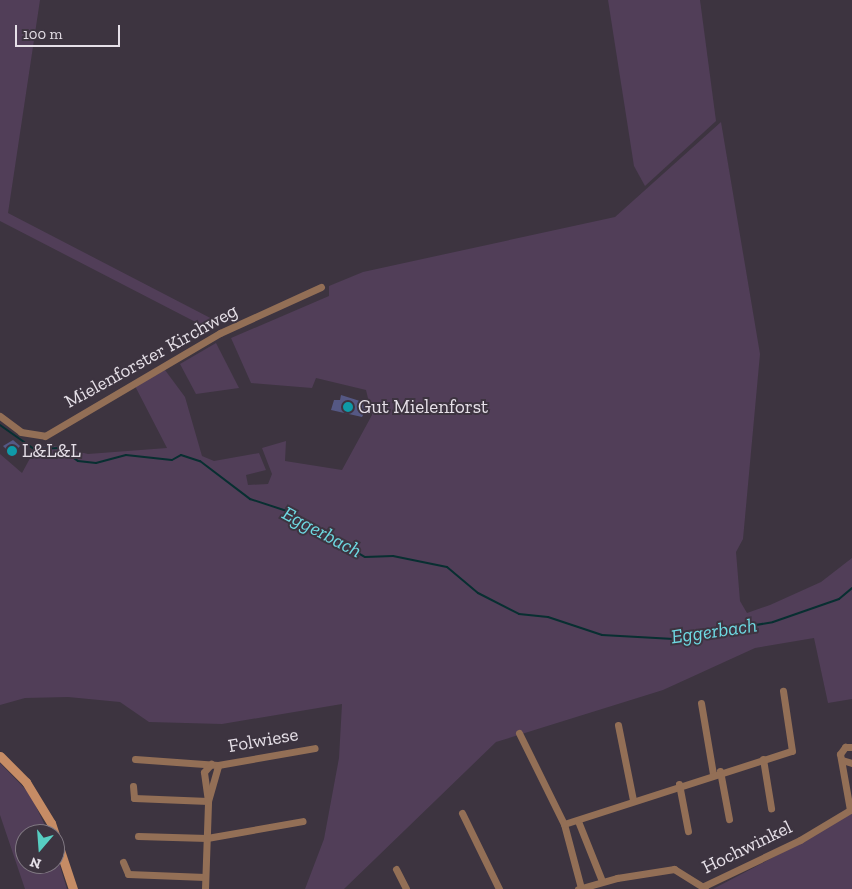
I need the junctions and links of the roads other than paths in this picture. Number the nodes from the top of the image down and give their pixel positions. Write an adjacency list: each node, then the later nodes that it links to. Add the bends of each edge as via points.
1 (321, 287): 2 (street, Mielenforster Kirchweg, via 220,333 45,436 21,432)
2 (0, 416)
3 (783, 691): 11 (street, via 792,751)
4 (701, 703): 15 (street)
5 (618, 725): 19 (street)
6 (519, 733): 25 (street)
7 (852, 747): 12 (street, via 842,749)
8 (315, 748): 14 (street, Folwiese)
9 (0, 756): 35 (main road, via 26,782 48,816)
10 (135, 759): 14 (street, Folwiese)
11 (763, 759): 15 (street); 20 (street)
12 (842, 760): 13 (street); 34 (street, Hochwinkel, via 850,810 800,840)
13 (852, 763)
14 (214, 764): 18 (street, Folwiese); 18 (street, Folwiese, via 204,772)
15 (717, 773): 16 (street); 22 (street)
16 (680, 784): 19 (street); 26 (street)
17 (133, 786): 18 (street, via 134,798)
18 (208, 800): 28 (street, Folwiese)
19 (633, 800): 24 (street)
20 (771, 808)
21 (462, 812): 38 (street)
22 (729, 819)
23 (303, 821): 28 (street)
24 (578, 821): 25 (street); 32 (street)
25 (564, 824): 33 (street)
26 (688, 831)
27 (138, 836): 28 (street)
28 (207, 838): 31 (street, Folwiese)
29 (123, 862): 31 (street, via 128,874)
30 (396, 869): 37 (street)
31 (205, 877): 36 (street, Folwiese)
32 (602, 881): 33 (street, Hochwinkel); 34 (street, Hochwinkel, via 674,869)
33 (579, 888)
34 (704, 888)
35 (72, 889)
36 (205, 889)
37 (406, 889)
38 (499, 889)

